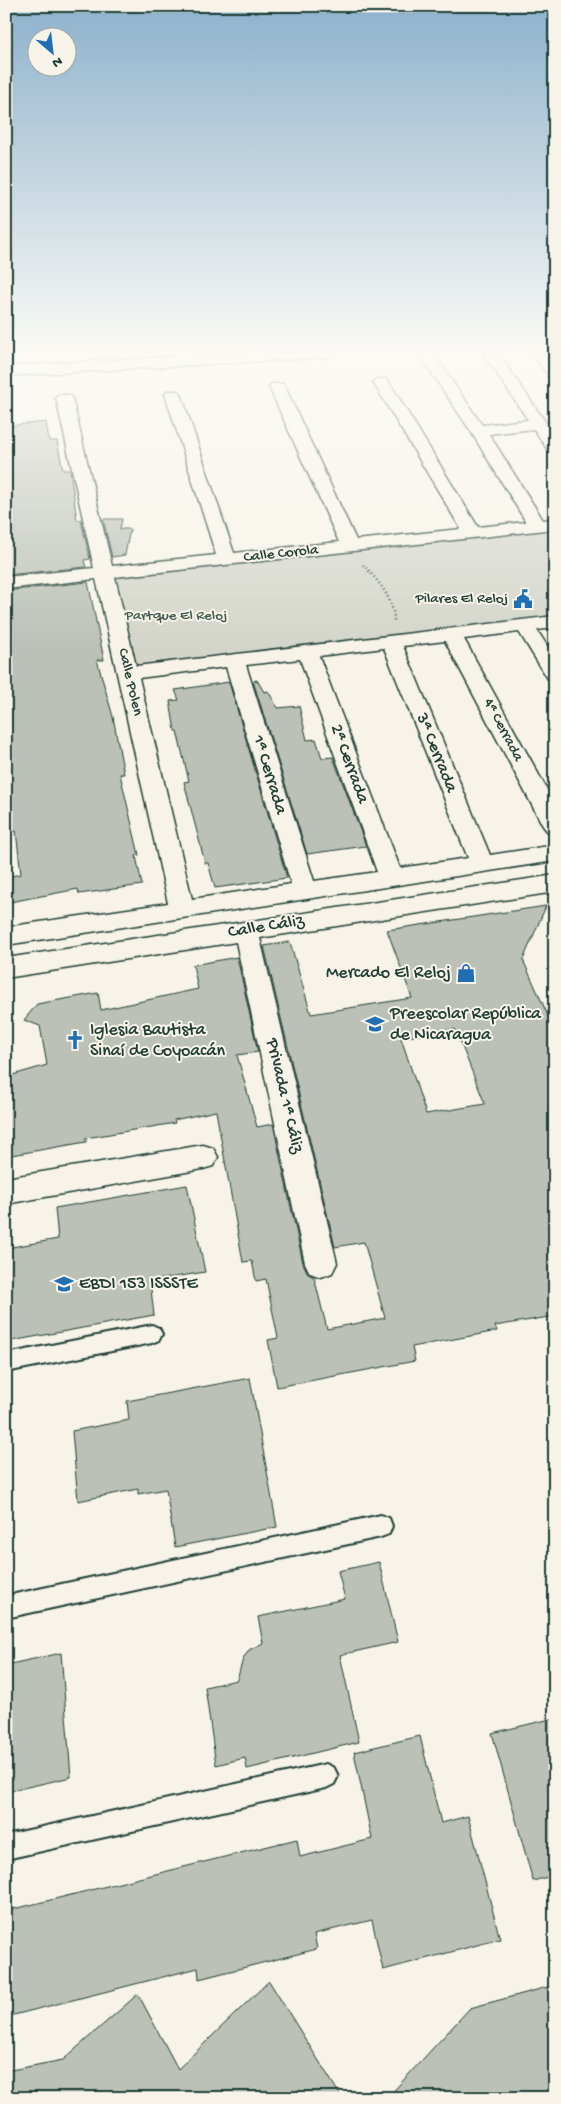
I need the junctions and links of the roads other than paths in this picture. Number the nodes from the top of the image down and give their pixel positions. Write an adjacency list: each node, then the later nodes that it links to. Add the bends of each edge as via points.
1 (76, 451): 10 (street, Calle Polen)
2 (192, 451): 9 (street)
3 (307, 451): 8 (street)
4 (423, 451): 7 (street)
5 (493, 451): 6 (street)
6 (547, 525): 7 (street, Calle Corola)
7 (473, 533): 8 (street, Calle Corola)
8 (350, 546): 9 (street, Calle Corola)
9 (227, 560): 10 (street, Calle Corola)
10 (103, 572): 11 (street, Calle Corola); 18 (street, Calle Polen)
11 (6, 583)
12 (555, 622): 13 (street)
13 (525, 626): 14 (street); 19 (street)
14 (451, 634): 15 (street); 20 (street, 4ª Cerrada)
15 (391, 642): 16 (street); 23 (street, 3ª Cerrada)
16 (307, 652): 17 (street); 24 (street, 2ª Cerrada)
17 (234, 660): 18 (street); 27 (street, 1ª Cerrada)
18 (128, 673): 28 (street, Calle Polen)
19 (555, 675)
20 (555, 826)
21 (555, 853): 22 (street, Calle Cáliz)
22 (513, 859): 23 (street, Calle Cáliz); 26 (street)
23 (482, 864): 24 (street, Calle Cáliz)
24 (391, 877): 27 (street, Calle Cáliz)
25 (555, 883): 26 (street, Calle Cáliz)
26 (526, 888): 29 (street, Calle Cáliz)
27 (313, 889): 28 (street, Calle Cáliz); 29 (street, 1ª Cerrada)
28 (182, 909): 31 (street, Calle Cáliz)
29 (331, 917): 30 (street, Calle Cáliz)
30 (246, 930): 32 (street, Calle Cáliz); 35 (street, Privada 1ª Cáliz)
31 (6, 936)
32 (6, 968)
33 (203, 1157): 34 (street)
34 (6, 1192)
35 (321, 1263)
36 (152, 1334): 37 (lane)
37 (6, 1363)
38 (381, 1526): 39 (lane)
39 (6, 1607)
40 (326, 1776): 41 (lane)
41 (6, 1847)

